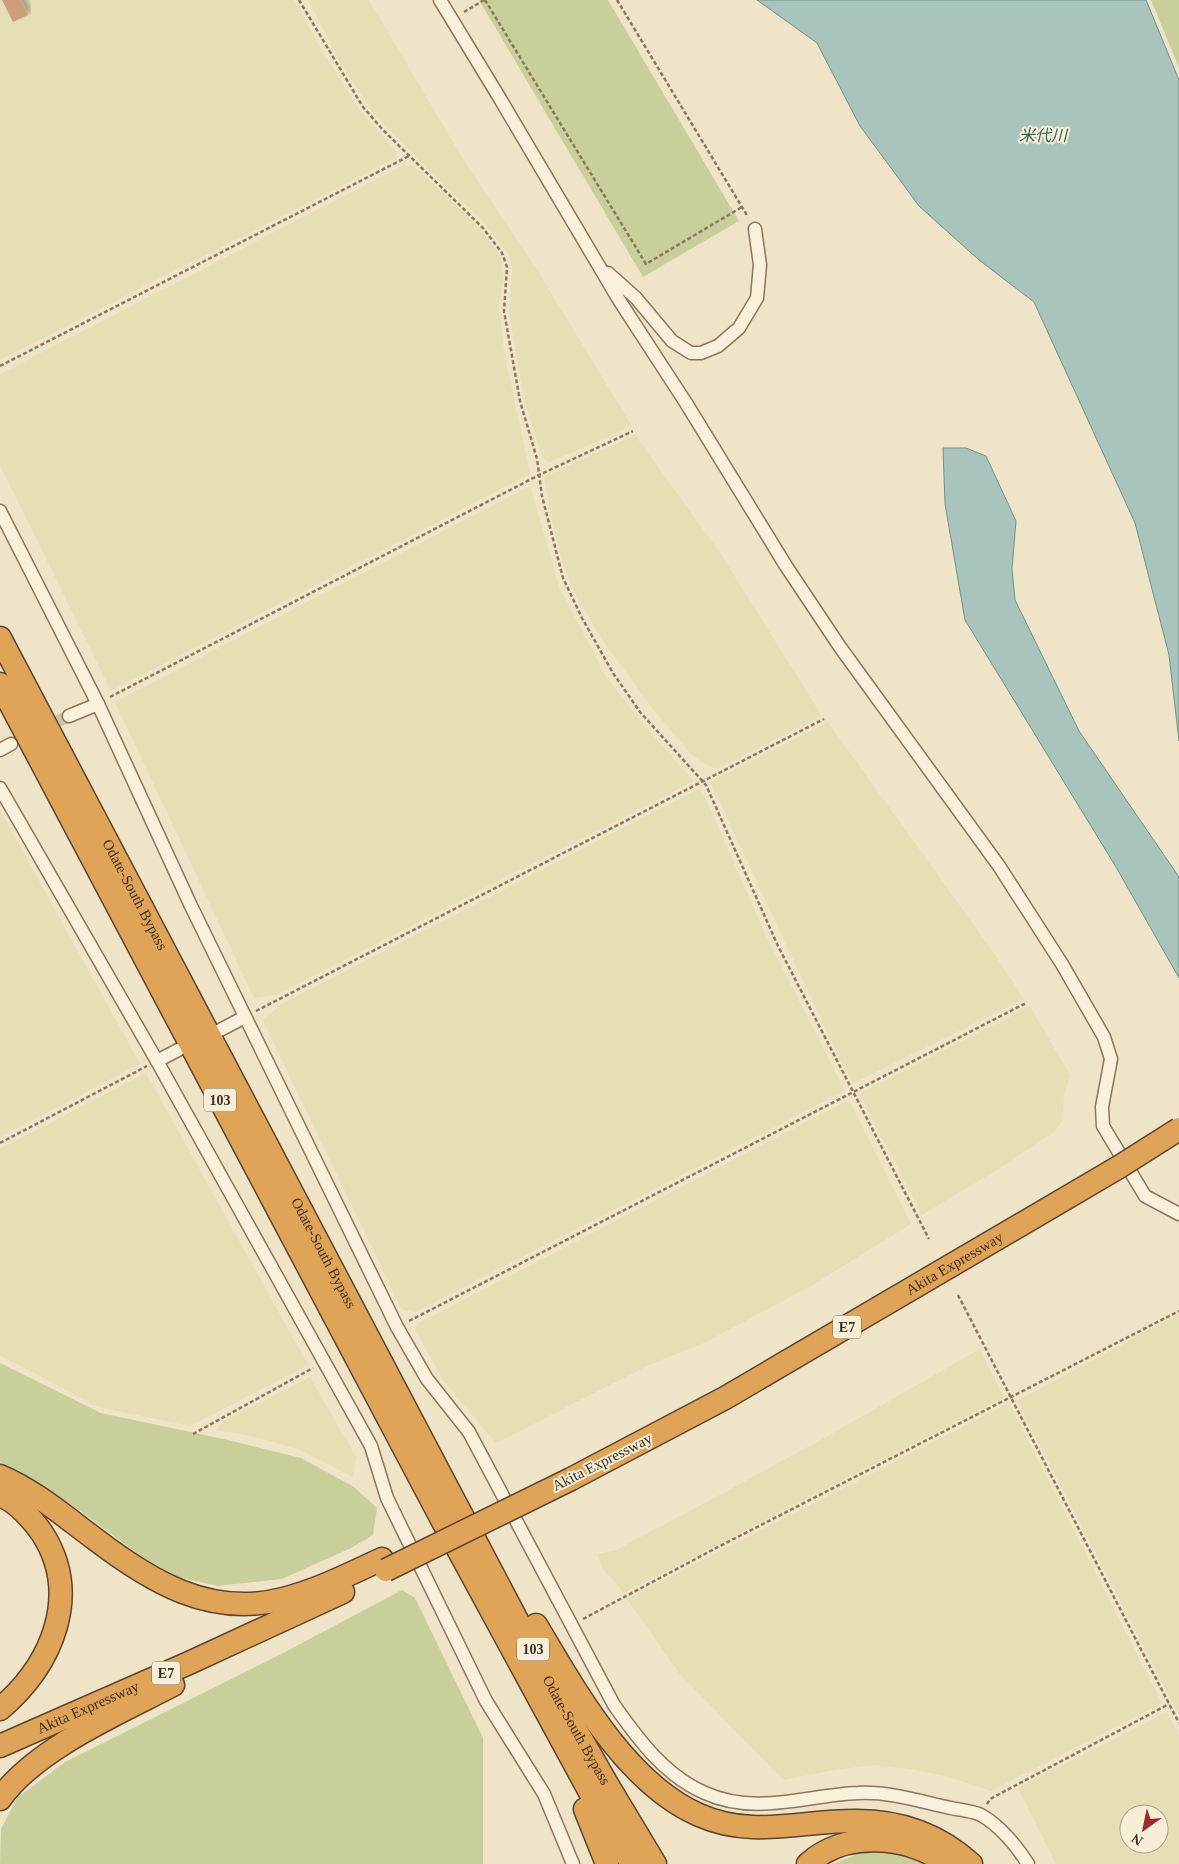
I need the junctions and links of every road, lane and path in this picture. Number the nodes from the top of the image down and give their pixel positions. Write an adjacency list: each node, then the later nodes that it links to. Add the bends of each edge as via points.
1 (298, 0): 6 (path, via 363,107)
2 (440, 0): 5 (street)
3 (485, 0): 4 (path, via 646,264 742,206); 5 (path)
4 (617, 0)
5 (452, 20): 8 (street)
6 (409, 156): 9 (path); 11 (path, via 483,228 502,253 508,268 504,311 507,330 520,401)
7 (755, 229): 8 (street, via 760,265 757,298 739,328 718,346 700,353 691,354 672,342 636,298)
8 (599, 265): 29 (street, via 786,566 840,647 999,866 1062,964 1104,1037 1111,1059 1102,1106 1103,1126 1145,1196)
9 (0, 366)
10 (634, 431): 11 (path)
11 (539, 475): 16 (path); 19 (path, via 563,578 582,618 640,712)
12 (0, 511): 16 (street)
13 (0, 632): 15 (highway)
14 (0, 638): 15 (highway, Odate-South Bypass / 103)
15 (8, 689): 36 (highway, Odate-South Bypass / 103); 40 (highway, Odate-South Bypass / 103)
16 (98, 704): 17 (street); 22 (street)
17 (69, 716)
18 (824, 719): 19 (path)
19 (703, 781): 22 (path); 26 (path, via 778,946)
20 (0, 788): 25 (street)
21 (1026, 1003): 26 (path)
22 (245, 1017): 23 (street); 33 (street)
23 (220, 1030)
24 (178, 1050): 25 (street)
25 (157, 1061): 28 (path); 34 (street)
26 (853, 1092): 30 (path); 33 (path)
27 (1179, 1129): 41 (highway, Akita Expressway / E7, bridge, via 725,1398 571,1479)
28 (0, 1143)
29 (1179, 1214)
30 (929, 1239)
31 (958, 1295): 35 (path)
32 (1179, 1311): 35 (path)
33 (397, 1327): 43 (street, via 427,1379 469,1432)
34 (323, 1362): 37 (path); 50 (street, via 371,1446 387,1498 486,1701 544,1794)
35 (1010, 1398): 43 (path); 44 (path)
36 (418, 1430): 53 (highway, Odate-South Bypass / 103, via 559,1700); 56 (highway, via 597,1722 638,1772 658,1790 700,1816 747,1828 856,1821 911,1828 953,1848)
37 (192, 1434)
38 (0, 1476): 41 (highway, via 36,1496 143,1574 165,1586 210,1600 234,1603 282,1599)
39 (0, 1495): 45 (highway, via 21,1510 48,1542 56,1561 60,1602 52,1642 42,1660 18,1693)
40 (440, 1516): 51 (highway, via 579,1795); 52 (highway, Odate-South Bypass / 103)
41 (384, 1565): 42 (highway, Akita Expressway / E7)
42 (332, 1598): 47 (highway, Akita Expressway / E7); 48 (highway, via 55,1749 18,1777)
43 (571, 1626): 49 (street, via 614,1705 639,1740 683,1781 706,1794 741,1804 776,1804 859,1793 898,1796)
44 (1170, 1704): 46 (path); 49 (path, via 990,1799)
45 (0, 1708)
46 (1179, 1722)
47 (0, 1746)
48 (0, 1799)
49 (980, 1815): 57 (street, via 1000,1829)
50 (573, 1864)
51 (607, 1864)
52 (632, 1864)
53 (656, 1864)
54 (808, 1864): 55 (highway, via 847,1844 887,1841 925,1850)
55 (947, 1864)
56 (971, 1864)
57 (1028, 1864)

